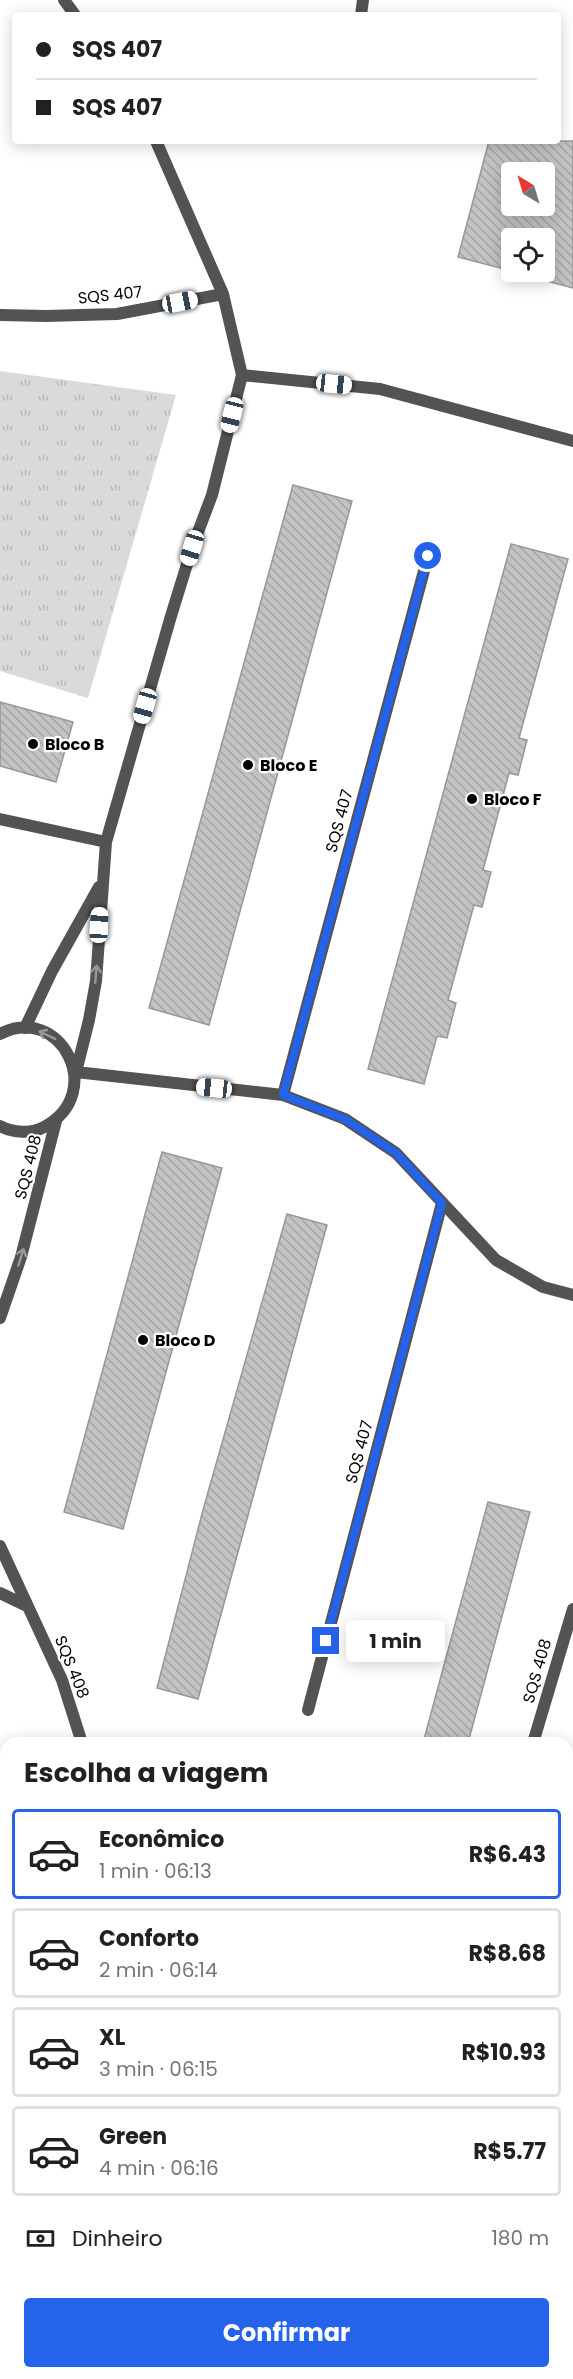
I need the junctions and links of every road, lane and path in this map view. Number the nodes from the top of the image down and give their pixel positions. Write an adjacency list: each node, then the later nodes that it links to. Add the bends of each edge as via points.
1 (157, 144): 2 (street)
2 (223, 294): 3 (street, SQS 407, via 117,314); 4 (street)
3 (0, 315)
4 (242, 375): 5 (street, via 380,389); 8 (street, via 212,495 171,616)
5 (573, 441)
6 (428, 556): 13 (street, SQS 407)
7 (0, 819): 8 (street)
8 (106, 842): 9 (street)
9 (102, 883): 10 (street); 12 (street, one-way to 9, via 96,981)
10 (25, 1028): 11 (street); 12 (street, one-way to 10, via 70,1055 58,1041 43,1031)
11 (0, 1034)
12 (76, 1072): 13 (street); 14 (street, SQS 408, via 68,1108)
13 (283, 1095): 16 (street, via 345,1119 396,1153)
14 (56, 1121): 15 (street, via 39,1130 22,1132); 17 (street, SQS 408, one-way to 14, via 30,1225)
15 (0, 1126)
16 (442, 1203): 18 (street, via 496,1260 543,1287); 24 (street, SQS 407)
17 (5, 1287): 19 (street, SQS 408)
18 (573, 1295)
19 (0, 1318)
20 (0, 1546): 22 (street, SQS 408)
21 (0, 1593): 22 (street)
22 (27, 1606): 25 (street, SQS 408, via 62,1680)
23 (573, 1609): 26 (street, SQS 408)
24 (308, 1710)
25 (80, 1737)
26 (535, 1737)

